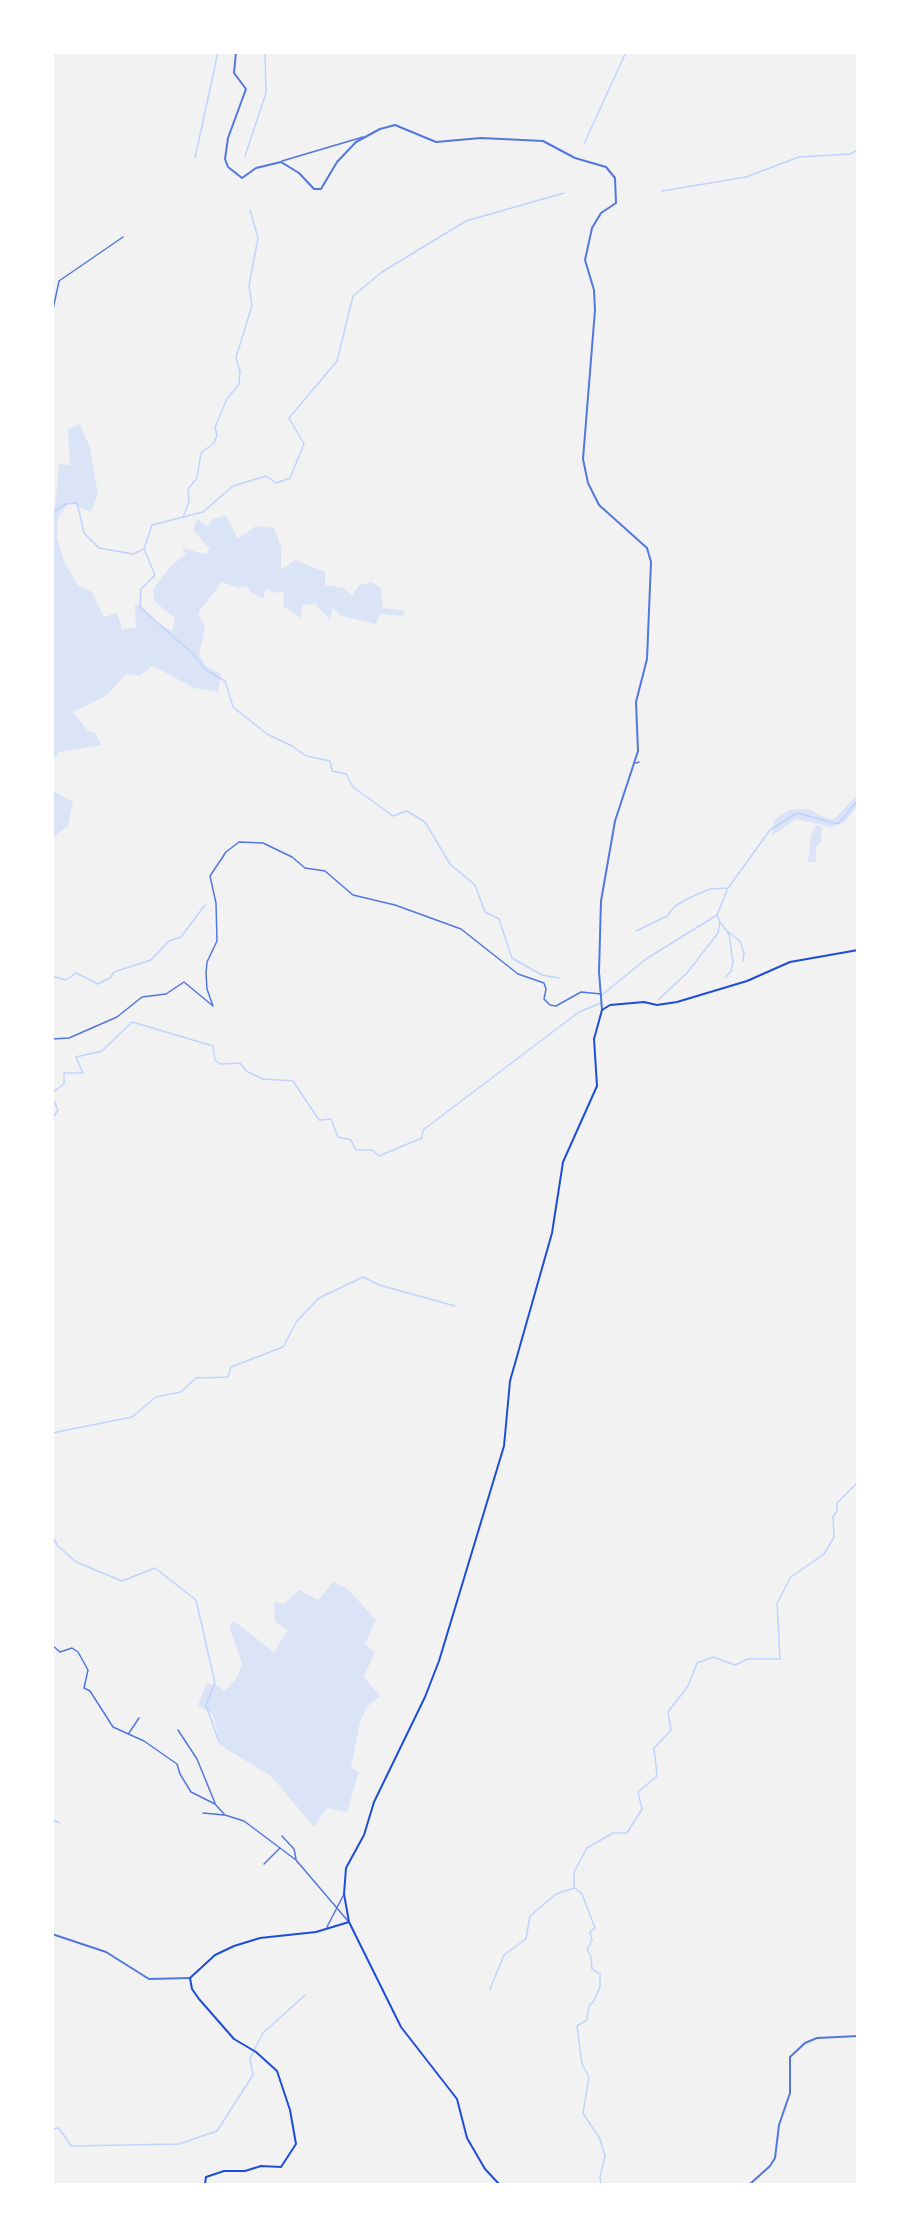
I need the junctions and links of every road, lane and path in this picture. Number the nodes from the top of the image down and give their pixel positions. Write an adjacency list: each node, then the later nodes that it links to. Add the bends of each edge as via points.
1 (236, 52): 3 (street, via 234,74 246,89 228,138 226,164 242,178 256,168)
2 (364, 136): 3 (street); 3 (street, via 337,162 321,189 314,189); 7 (street, via 395,125 436,142 481,138 543,141 575,158 606,167 614,175 616,203 601,213 592,228 585,260 595,310 583,452 588,483 598,506 641,542 650,558 647,659 636,702 637,763 615,821 603,887 598,972)
3 (282, 162)
4 (123, 237): 5 (street, via 59,281)
5 (52, 314)
6 (858, 950): 8 (main road, via 790,962 747,981 682,1001 610,1005)
7 (602, 993): 8 (street); 9 (street, via 581,992 556,1006 550,1005 544,999 543,983 518,974 461,929 395,905 353,895 325,871 303,867 263,843 239,842 226,852 210,876 216,903 217,941 206,974 213,1006 184,981 165,994 142,997 117,1017 69,1038)
8 (602, 1010): 21 (main road, via 594,1039 597,1086 563,1162 552,1233 510,1381 504,1443 471,1547 453,1622 425,1697 389,1767 364,1835 346,1868)
9 (52, 1039)
10 (52, 1645): 13 (street, via 60,1652 72,1648 78,1652 88,1670 84,1688 90,1691 113,1727)
11 (139, 1718): 13 (street)
12 (178, 1730): 14 (street, via 197,1759)
13 (128, 1733): 14 (street, via 177,1764 191,1792)
14 (215, 1804): 16 (street)
15 (203, 1813): 16 (street)
16 (225, 1815): 18 (street, via 244,1821)
17 (282, 1836): 19 (street, via 294,1850)
18 (281, 1848): 19 (street); 20 (street)
19 (296, 1860): 22 (street)
20 (264, 1864)
21 (344, 1894): 22 (street); 23 (main road)
22 (339, 1908): 23 (street); 24 (street)
23 (349, 1922): 24 (main road); 29 (main road, via 401,2027 458,2099 467,2138)
24 (327, 1927): 26 (main road, via 234,1946 215,1955)
25 (52, 1935): 26 (street, via 106,1952 149,1979)
26 (190, 1978): 28 (main road, via 199,2000 234,2039 277,2071 290,2110 296,2147 281,2167 229,2170 206,2177)
27 (858, 2036): 30 (street, via 817,2038 790,2057 790,2093 779,2125 775,2158)
28 (205, 2184)
29 (499, 2184)
30 (750, 2184)

